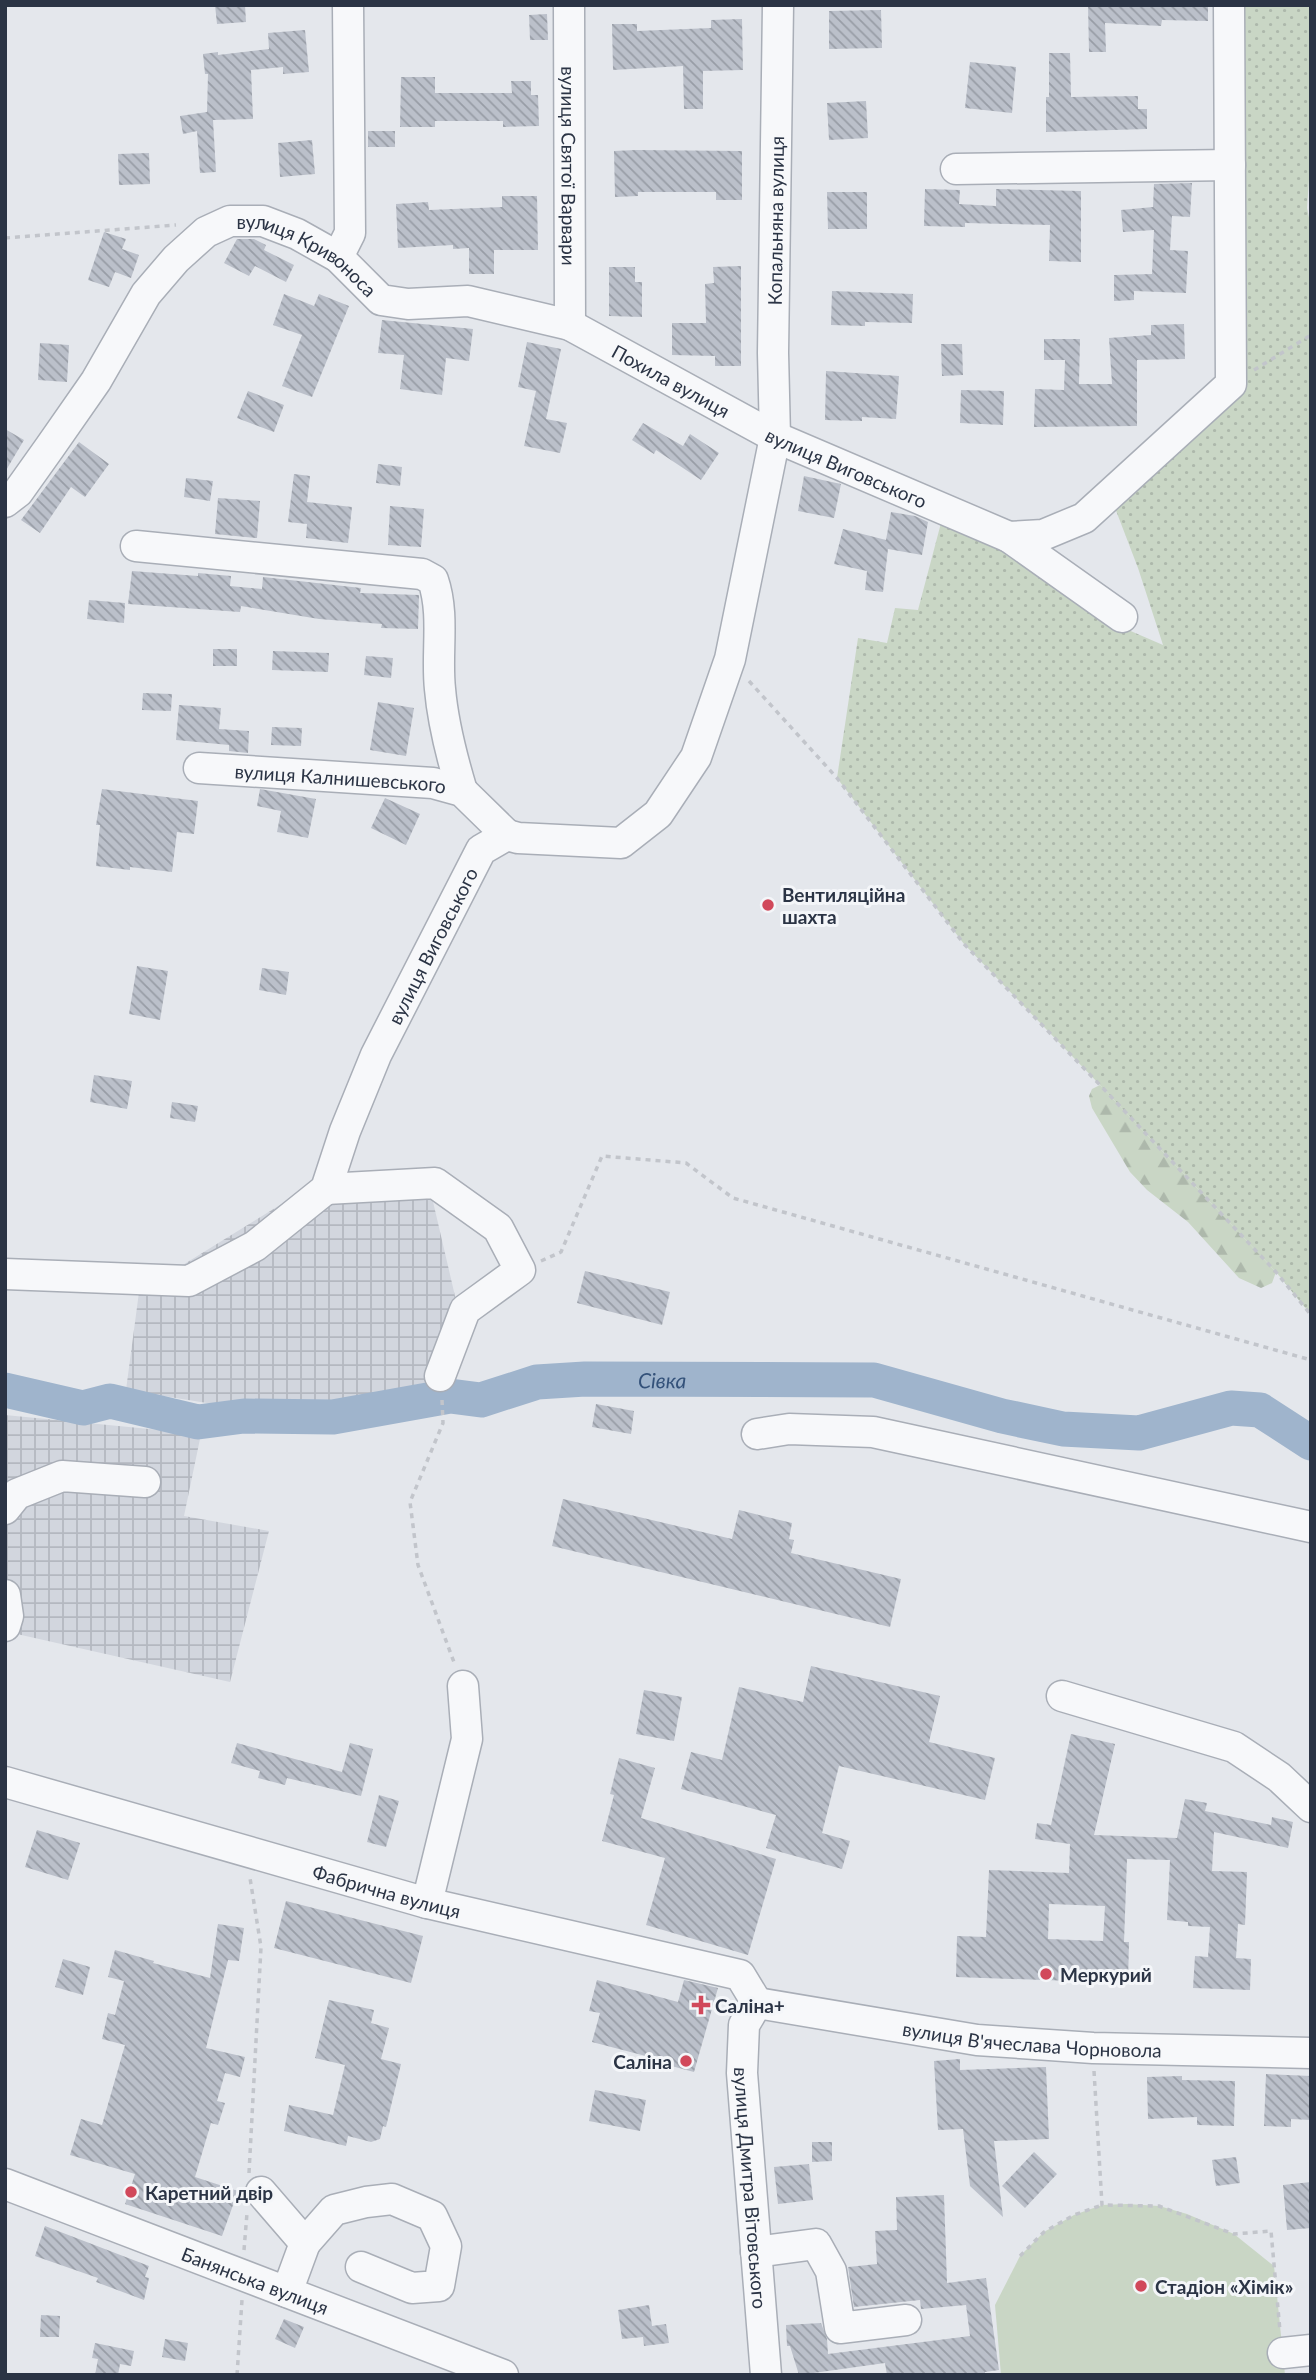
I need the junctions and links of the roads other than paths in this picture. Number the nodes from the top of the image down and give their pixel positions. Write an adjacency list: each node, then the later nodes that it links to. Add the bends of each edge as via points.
1 (348, 5): 7 (street, via 351,233)
2 (569, 5): 8 (street, вулиця Святої Варвари)
3 (778, 5): 9 (street, Копальняна вулиця)
4 (1229, 5): 5 (street)
5 (1230, 165): 6 (street); 11 (street, вулиця Виговського, via 1231,384 1084,518 1044,535)
6 (956, 169)
7 (338, 257): 8 (street, вулиця Кривоноса, via 382,300 408,304 468,301); 10 (street, вулиця Кривоноса, via 263,221 230,221 206,232 146,294 96,381 18,492)
8 (570, 325): 9 (street, Похила вулиця)
9 (775, 437): 11 (street, вулиця Виговського); 16 (street, вулиця Виговського, via 730,659 696,757 658,814 621,843)
10 (5, 502)
11 (1009, 537): 13 (street, вулиця Виговського)
12 (136, 547): 15 (street, via 422,574 433,580 439,597 439,688)
13 (1122, 617)
14 (199, 768): 15 (street, вулиця Калнишевського, via 433,783)
15 (462, 791): 16 (street, вулиця Калнишевського)
16 (507, 835): 17 (street, вулиця Виговського, via 481,850 427,954 376,1055)
17 (326, 1189): 18 (street, via 256,1246 189,1282); 19 (street, via 435,1183 498,1228 520,1270 465,1310)
18 (5, 1274)
19 (440, 1377)
20 (757, 1434): 23 (street, via 789,1429 873,1432)
21 (145, 1482): 22 (street, via 62,1475 17,1494)
22 (5, 1509)
23 (1311, 1527)
24 (5, 1595): 25 (street)
25 (5, 1626)
26 (463, 1686): 30 (street, via 467,1740)
27 (1062, 1696): 29 (street, via 1234,1747 1279,1777)
28 (5, 1782): 30 (street, Фабрична вулиця)
29 (1311, 1807)
30 (427, 1903): 31 (street, Фабрична вулиця, via 740,1975)
31 (757, 2003): 32 (street, вулиця В'ячеслава Чорновола, via 977,2040); 38 (street, вулиця Дмитра Вітовського, via 744,2025 742,2073)
32 (1311, 2053)
33 (5, 2184): 40 (street, Банянська вулиця)
34 (252, 2193): 36 (street)
35 (334, 2210): 36 (street); 37 (street); 39 (street, via 392,2199 432,2216 446,2246 439,2286 412,2288)
36 (283, 2218): 37 (street)
37 (305, 2243): 40 (street)
38 (756, 2252): 41 (street, via 816,2244 831,2271 840,2328); 43 (street, вулиця Дмитра Вітовського)
39 (361, 2267)
40 (287, 2292): 42 (street, Банянська вулиця)
41 (906, 2320)
42 (503, 2375)
43 (766, 2375)

